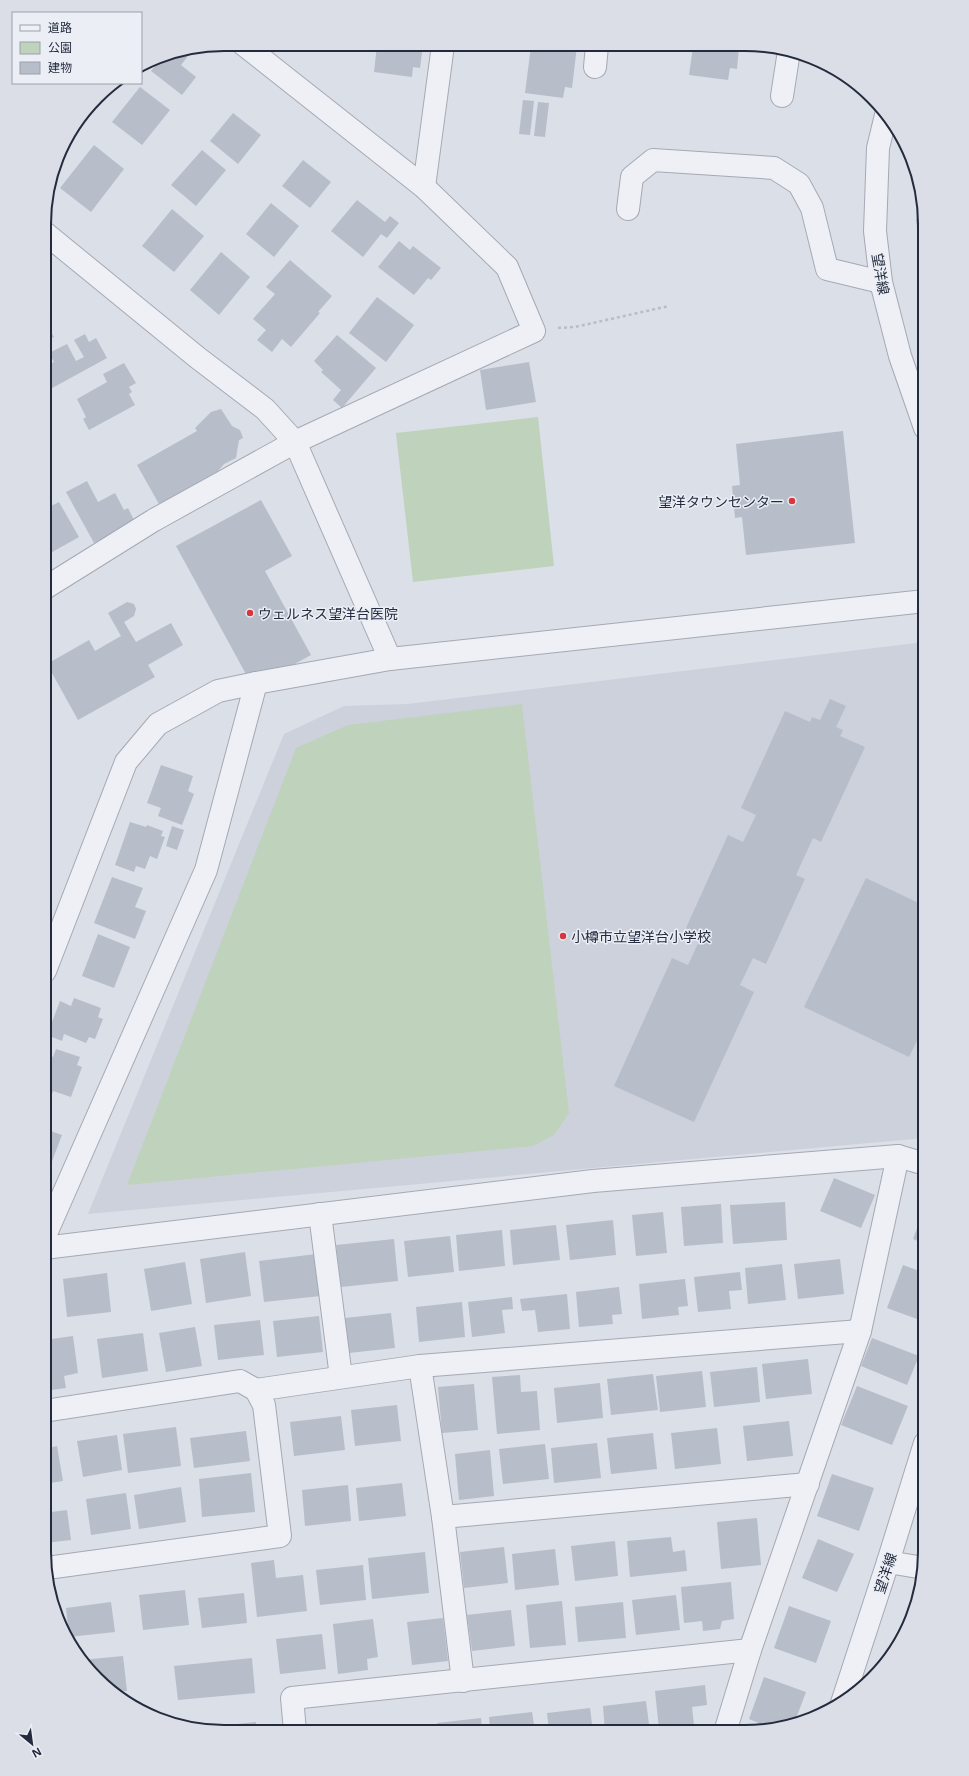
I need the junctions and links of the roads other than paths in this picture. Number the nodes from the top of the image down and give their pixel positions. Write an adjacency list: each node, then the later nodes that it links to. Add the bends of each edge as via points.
1 (252, 51): 6 (street)
2 (442, 51): 6 (street)
3 (789, 57): 4 (street)
4 (782, 96)
5 (884, 122): 9 (street, 望洋線, via 878,148 875,231)
6 (424, 188): 11 (street, via 507,267 534,331)
7 (628, 209): 9 (street, via 632,177 652,160 774,168 799,184 809,202 827,269)
8 (51, 236): 11 (street, via 265,410)
9 (881, 282): 10 (street, 望洋線, via 900,356)
10 (918, 408)
11 (295, 442): 12 (street, via 154,520); 14 (street)
12 (51, 584)
13 (918, 602): 14 (street)
14 (390, 659): 15 (street)
15 (256, 682): 16 (street, via 218,691 158,724 126,762); 20 (street, via 206,870)
16 (51, 956)
17 (898, 1156): 18 (street); 19 (street, via 593,1181); 22 (street)
18 (918, 1162)
19 (320, 1214): 21 (street); 24 (street)
20 (51, 1222)
21 (51, 1247)
22 (860, 1331): 23 (street); 28 (street)
23 (420, 1366): 24 (street); 29 (street)
24 (341, 1377): 25 (street)
25 (256, 1390): 26 (street, via 240,1382); 31 (street, via 264,1405 280,1536)
26 (51, 1410)
27 (918, 1466): 30 (street, 望洋線)
28 (808, 1484): 29 (street); 33 (street)
29 (443, 1517): 34 (street)
30 (888, 1562): 32 (street); 35 (street, 望洋線)
31 (51, 1567)
32 (918, 1567)
33 (750, 1650): 34 (street); 37 (street)
34 (463, 1681): 36 (street, via 292,1698)
35 (845, 1693)
36 (294, 1725)
37 (728, 1725)

